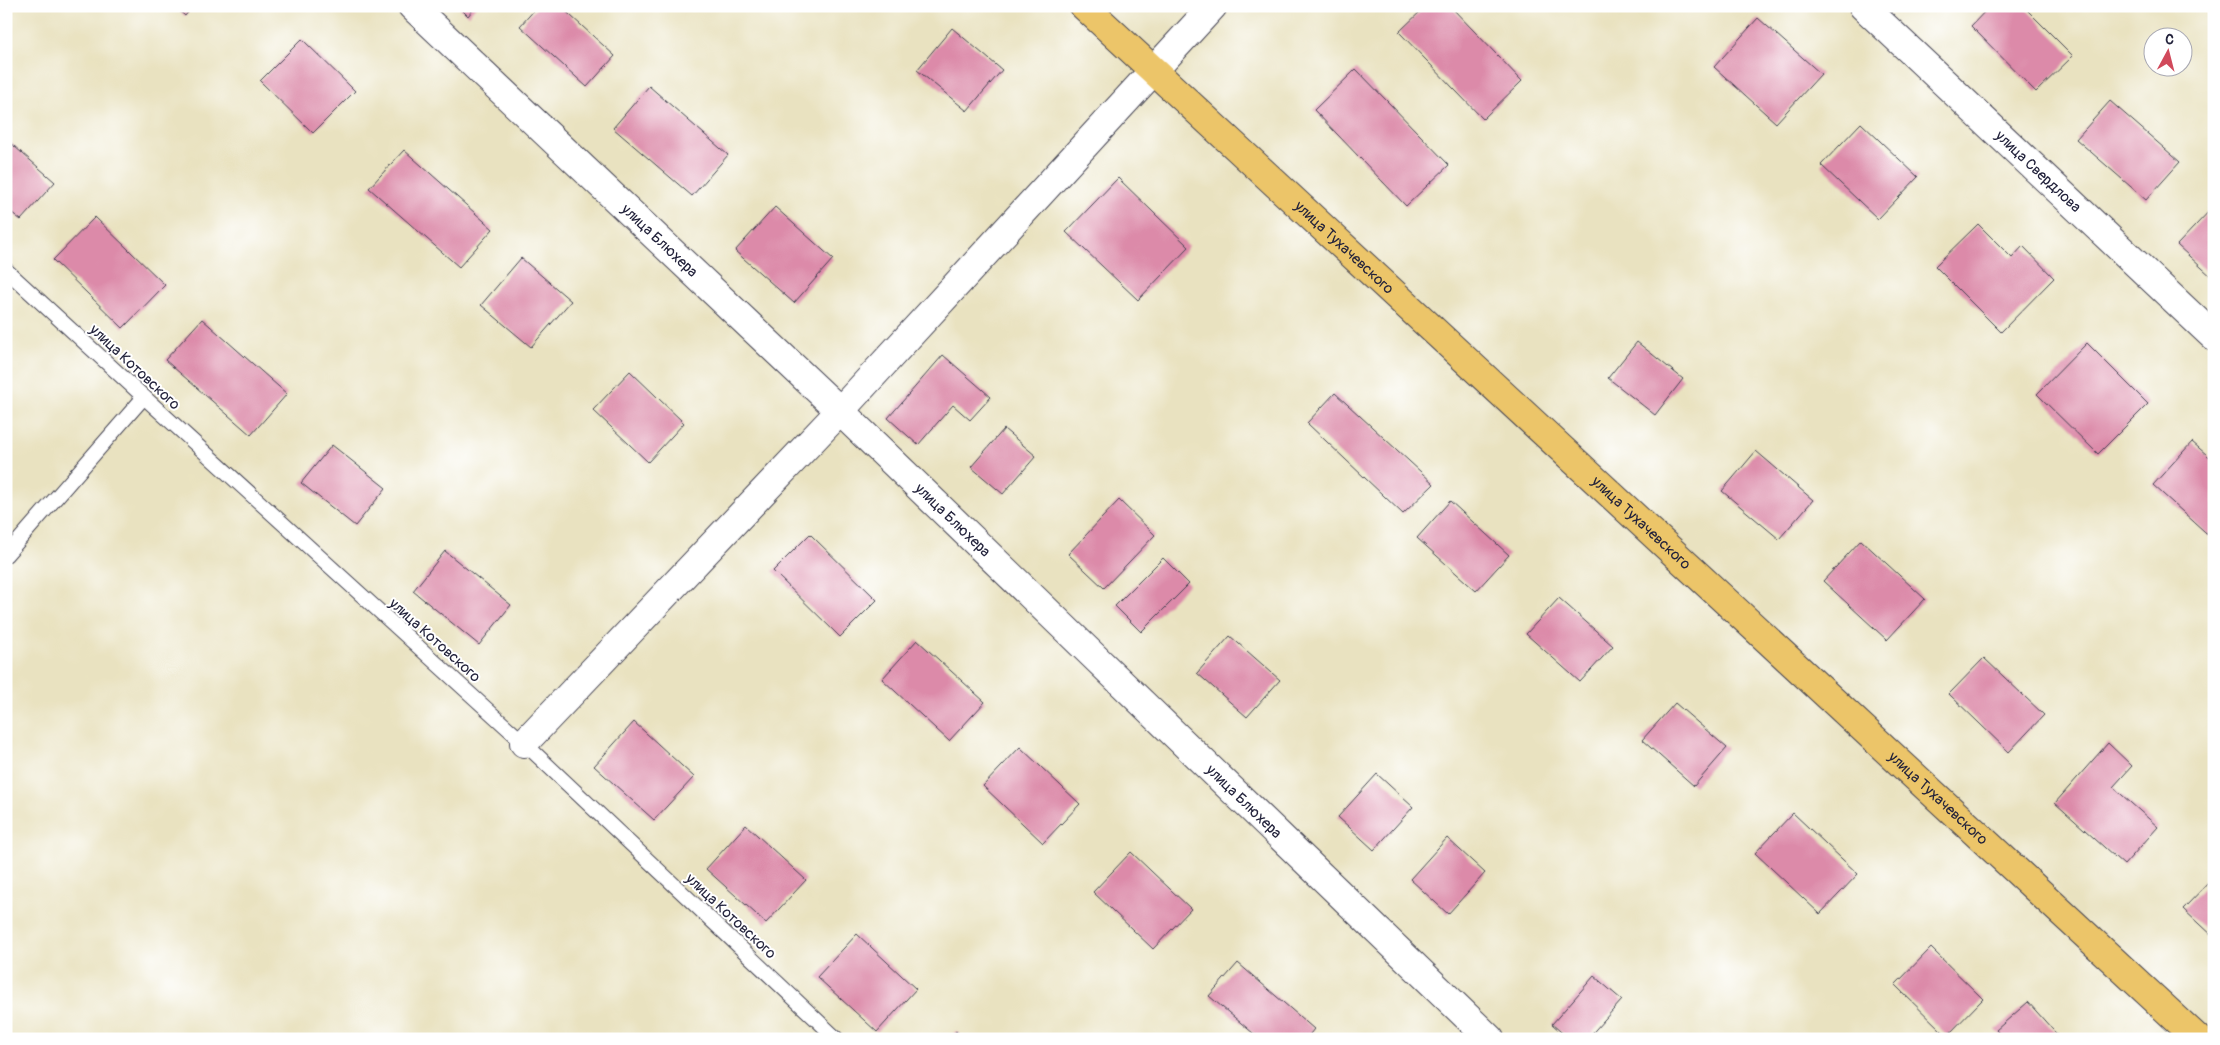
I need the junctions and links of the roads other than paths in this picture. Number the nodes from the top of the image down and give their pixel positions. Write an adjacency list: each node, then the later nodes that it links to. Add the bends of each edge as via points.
1 (412, 6): 9 (street, улица Блюхера)
2 (1084, 6): 5 (main road, улица Тухачевского)
3 (1213, 6): 5 (street)
4 (1863, 6): 7 (street, улица Свердлова)
5 (1154, 73): 9 (street); 14 (main road, улица Тухачевского)
6 (6, 270): 8 (lane, улица Котовского)
7 (2214, 337)
8 (144, 398): 10 (lane); 11 (lane, улица Котовского)
9 (840, 411): 11 (street); 13 (street, улица Блюхера)
10 (6, 556)
11 (524, 742): 12 (lane, улица Котовского)
12 (837, 1039)
13 (1490, 1039)
14 (2198, 1039)

